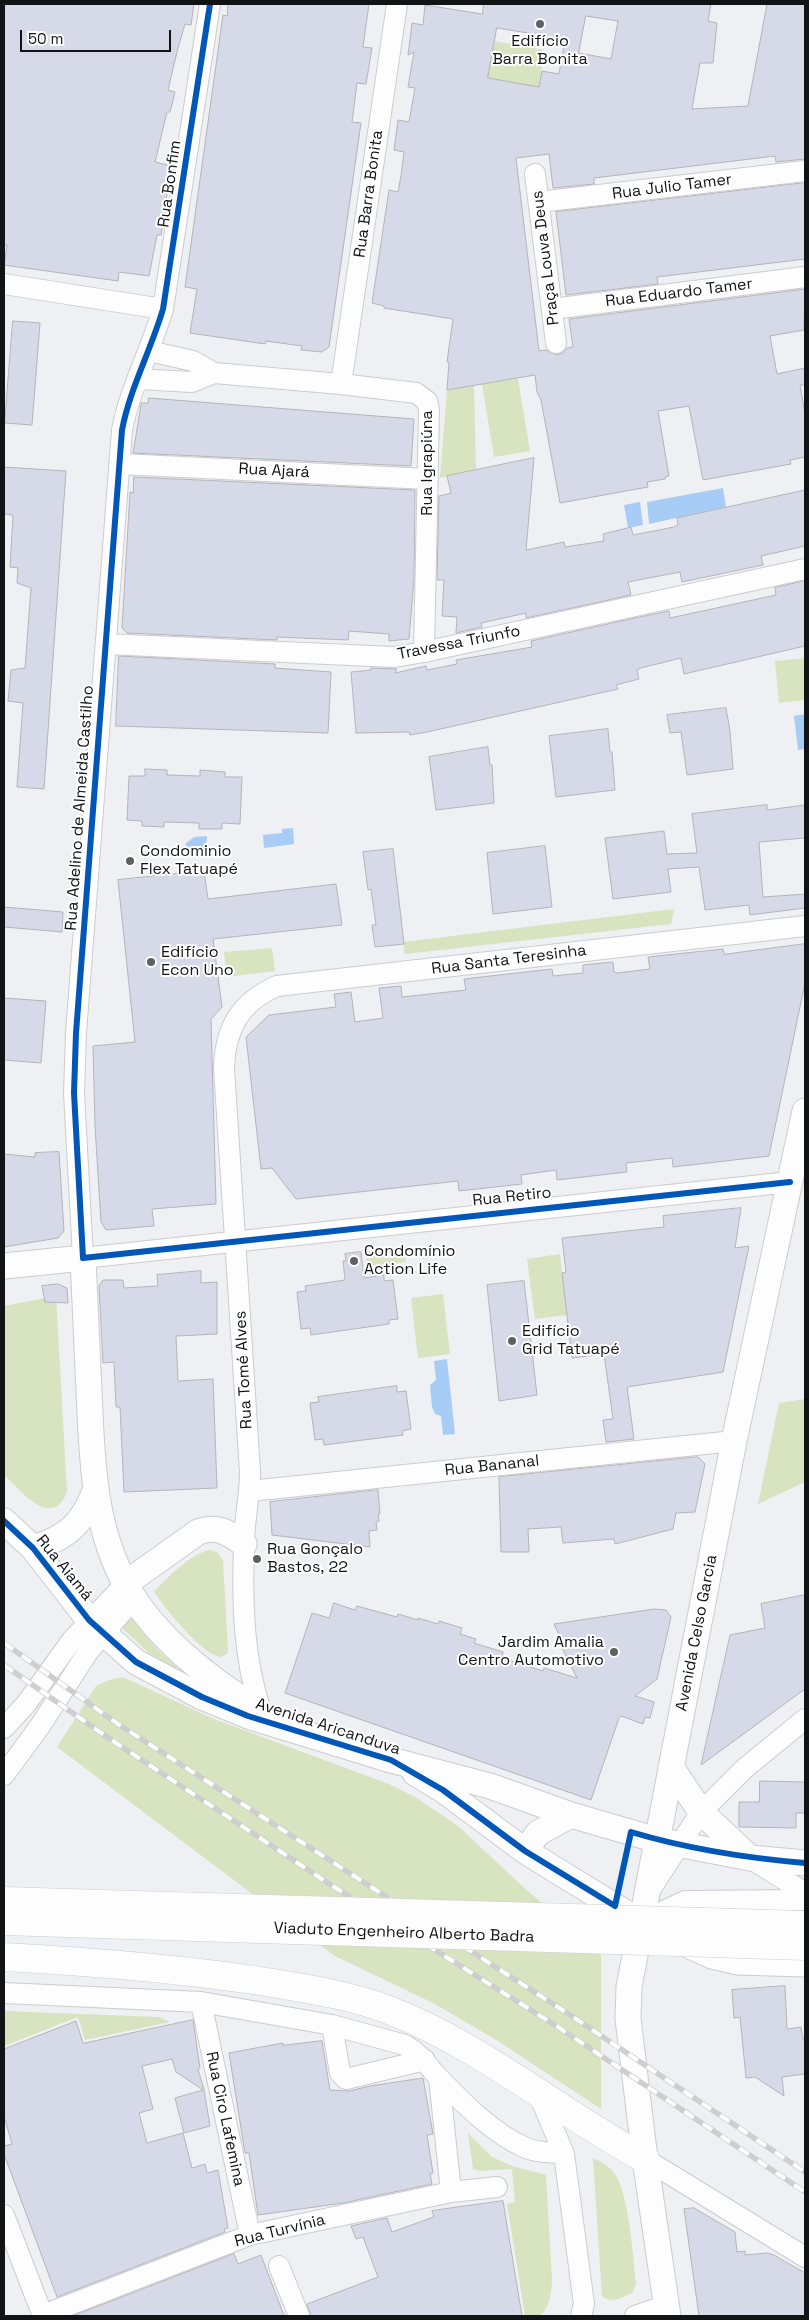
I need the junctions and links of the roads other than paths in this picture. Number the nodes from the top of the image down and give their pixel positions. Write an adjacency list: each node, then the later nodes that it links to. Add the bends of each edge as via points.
1 (210, 4): 8 (street, Rua Bonfim)
2 (397, 4): 13 (street, Rua Barra Bonita)
3 (805, 171): 5 (street, Rua Julio Tamer)
4 (535, 174): 5 (street, Praça Louva Deus)
5 (539, 202): 9 (street, Praça Louva Deus)
6 (805, 277): 9 (street, Rua Eduardo Tamer)
7 (4, 284): 8 (street)
8 (163, 309): 11 (street, Rua Bonfim)
9 (552, 309): 10 (street, Praça Louva Deus)
10 (556, 343)
11 (144, 365): 12 (street, Rua Igrapiúna, via 193,361); 12 (street, Rua Igrapiúna, via 192,382); 14 (street, Rua Adelino de Almeida Castilho, via 127,403)
12 (214, 373): 13 (street, Rua Igrapiúna)
13 (340, 384): 15 (street, Rua Igrapiúna, via 422,395 429,410)
14 (120, 464): 15 (street, Rua Ajará); 17 (street, Rua Adelino de Almeida Castilho)
15 (428, 479): 18 (street, Rua Igrapiúna)
16 (805, 568): 18 (street, Travessa Triunfo)
17 (106, 644): 18 (street, Travessa Triunfo, via 368,657); 24 (street, Rua Adelino de Almeida Castilho, via 74,1093)
18 (424, 652)
19 (805, 926): 20 (street, Rua Santa Teresinha, via 277,986 260,993)
20 (230, 1029): 23 (street, Rua Tomé Alves, via 224,1068)
21 (805, 1111): 22 (main road, Avenida Celso Garcia)
22 (790, 1182): 23 (street, Rua Retiro); 26 (main road, Avenida Celso Garcia)
23 (237, 1241): 24 (street, Rua Retiro); 28 (street, Rua Tomé Alves)
24 (84, 1258): 25 (main road); 27 (main road, Rua Adelino de Almeida Castilho)
25 (4, 1266)
26 (734, 1441): 28 (street, Rua Bananal); 39 (main road, Avenida Celso Garcia)
27 (96, 1488): 31 (main road, via 80,1521 51,1543); 32 (main road, Rua Adelino de Almeida Castilho, via 103,1527)
28 (250, 1491): 30 (street, Rua Tomé Alves)
29 (4, 1521): 31 (main road, Rua Aiamá)
30 (244, 1544): 32 (main road, via 219,1529 198,1532); 34 (street, Rua Tomé Alves, via 248,1659 252,1686)
31 (33, 1548): 33 (main road, Rua Aiamá)
32 (130, 1591): 33 (street); 34 (main road, Avenida Aricanduva, via 178,1650 228,1690)
33 (96, 1626): 36 (main road, Avenida Aricanduva, via 136,1662 166,1679 248,1716); 37 (street, via 59,1657 26,1704); 40 (street)
34 (261, 1711): 36 (main road, Avenida Aricanduva)
35 (805, 1718): 41 (street)
36 (282, 1725): 38 (main road, Avenida Aricanduva)
37 (4, 1728)
38 (391, 1760): 42 (main road, Avenida Aricanduva, via 490,1786); 44 (main road, Avenida Aricanduva, via 443,1790)
39 (671, 1767): 41 (main road); 43 (main road, Avenida Celso Garcia)
40 (4, 1775)
41 (701, 1812): 43 (street); 45 (main road)
42 (571, 1815): 43 (main road, Avenida Aricanduva); 44 (main road, via 538,1833)
43 (668, 1843): 45 (main road, Avenida Aricanduva); 51 (main road, Avenida Celso Garcia, via 646,1895)
44 (526, 1851): 51 (main road, Avenida Aricanduva)
45 (750, 1858): 46 (main road, Avenida Aricanduva); 47 (street)
46 (805, 1862)
47 (805, 1894)
48 (805, 1900): 51 (street, via 685,1901)
49 (4, 1901): 52 (highway, Viaduto Engenheiro Alberto Badra, bridge)
50 (4, 1921): 53 (highway, Viaduto Engenheiro Alberto Badra, bridge)
51 (641, 1923): 55 (main road, Avenida Aricanduva, via 712,1956 738,1962); 63 (main road, Avenida Celso Garcia, via 629,1987 628,2019)
52 (805, 1925)
53 (805, 1946)
54 (4, 1957): 61 (highway, via 218,1974 321,1991 385,2008 440,2034)
55 (805, 1964)
56 (4, 1993): 57 (street)
57 (201, 2002): 58 (street); 67 (street, Rua Ciro Lafemina)
58 (332, 2025): 59 (street, via 405,2045); 59 (street, via 340,2073 346,2079)
59 (425, 2060): 60 (street)
60 (439, 2078): 62 (street, via 502,2135 527,2149); 65 (street)
61 (539, 2095): 62 (street); 63 (highway)
62 (564, 2154): 71 (street)
63 (645, 2159): 68 (street); 70 (main road, Avenida Celso Garcia)
64 (497, 2186): 65 (street, Rua Turvínia)
65 (451, 2192): 67 (street, Rua Turvínia)
66 (4, 2215): 72 (street)
67 (250, 2235): 72 (street, Rua Turvínia)
68 (805, 2257)
69 (280, 2266): 73 (street)
70 (668, 2311): 74 (street)
71 (585, 2312)
72 (43, 2315)
73 (299, 2316)
74 (635, 2316)

